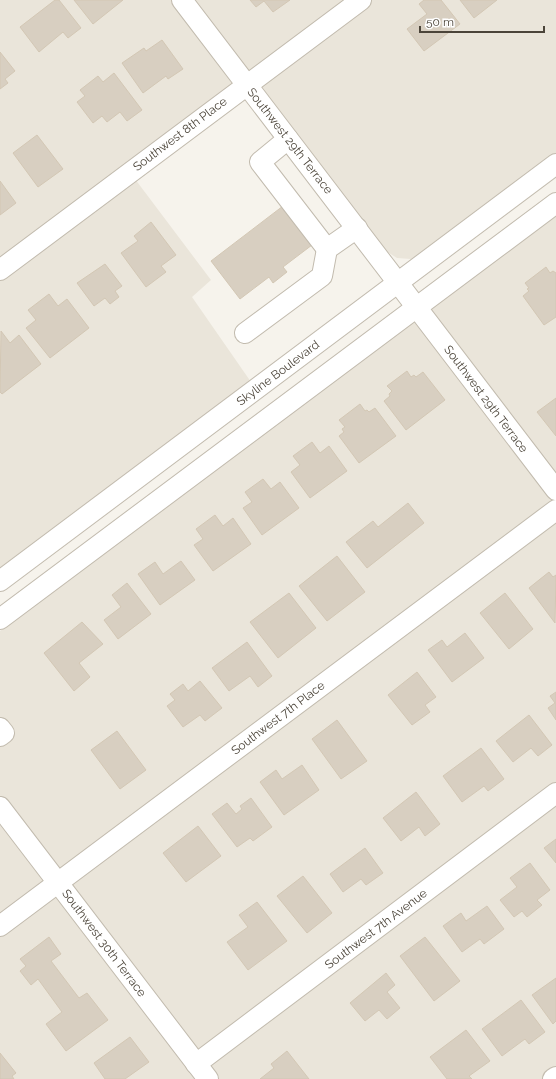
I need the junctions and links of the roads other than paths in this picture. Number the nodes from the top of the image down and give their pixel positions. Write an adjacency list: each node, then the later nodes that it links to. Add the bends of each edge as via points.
1 (182, 0): 3 (street, Southwest 29th Terrace)
2 (361, 0): 3 (street, Southwest 8th Place, via 276,65)
3 (246, 84): 4 (street, Southwest 29th Terrace); 9 (street, Southwest 8th Place)
4 (288, 139): 7 (street, Southwest 29th Terrace); 8 (street, via 260,162)
5 (556, 164): 10 (street, Skyline Boulevard)
6 (556, 203): 11 (street)
7 (357, 228): 8 (street); 10 (street, Southwest 29th Terrace)
8 (327, 249): 12 (street, via 322,276)
9 (0, 270)
10 (398, 282): 11 (street, Southwest 29th Terrace); 15 (street, Skyline Boulevard)
11 (417, 308): 13 (street, Southwest 29th Terrace); 16 (street)
12 (245, 333)
13 (556, 490)
14 (556, 510): 21 (street, Southwest 7th Place)
15 (0, 581)
16 (0, 619)
17 (0, 728): 18 (street, via 4,733)
18 (0, 736)
19 (556, 794): 23 (street, Southwest 7th Avenue)
20 (0, 806): 21 (street, Southwest 30th Terrace)
21 (58, 883): 22 (street, Southwest 7th Place); 23 (street, Southwest 30th Terrace)
22 (0, 926)
23 (202, 1072)
24 (556, 1077): 25 (street)
25 (553, 1079)

